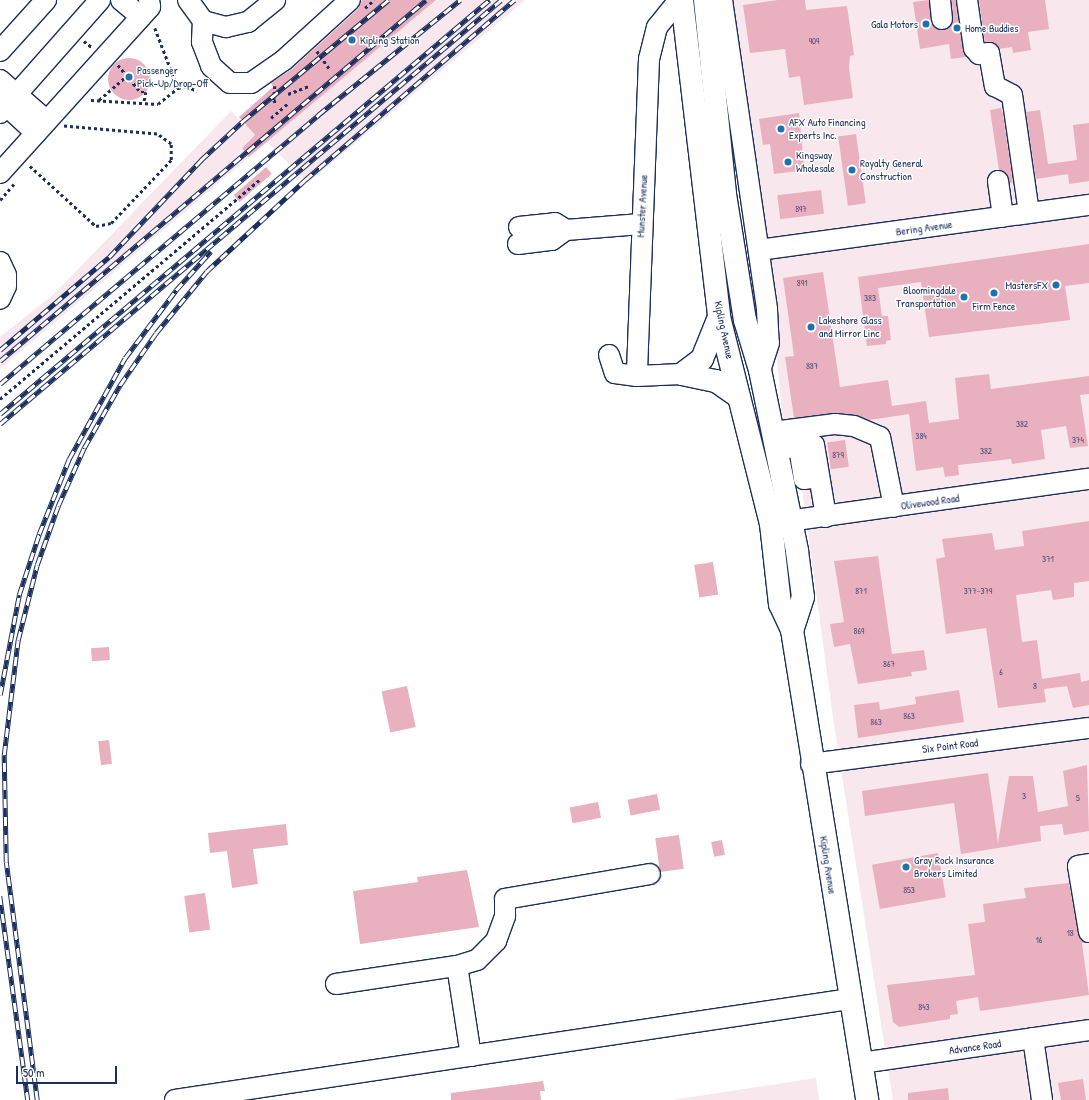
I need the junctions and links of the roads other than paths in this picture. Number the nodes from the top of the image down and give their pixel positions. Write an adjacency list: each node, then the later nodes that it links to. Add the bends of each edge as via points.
1 (46, 0): 14 (street)
2 (100, 0): 17 (street)
3 (121, 0): 12 (street)
4 (188, 0): 13 (street)
5 (275, 0): 11 (street)
6 (350, 0): 13 (street, via 284,60 251,83 230,83 211,66 202,42)
7 (680, 0): 15 (main road, Kipling Avenue); 24 (street, Munster Avenue, via 662,17 651,48)
8 (705, 0): 15 (main road, Kipling Avenue)
9 (722, 0): 26 (street)
10 (967, 0): 22 (street, via 974,48 979,54 989,53 995,86 1012,95)
11 (258, 7): 13 (street, via 235,26 214,26)
12 (148, 15): 18 (street)
13 (203, 21)
14 (4, 38)
15 (701, 69): 29 (main road, Kipling Avenue); 31 (main road, Kipling Avenue, via 726,194 744,312)
16 (0, 80): 17 (street)
17 (6, 103): 18 (street)
18 (49, 128): 19 (street)
19 (0, 173)
20 (998, 181): 23 (street)
21 (1089, 205): 22 (street, Bering Avenue)
22 (1029, 213): 23 (street, Bering Avenue)
23 (1003, 217): 26 (street, Bering Avenue)
24 (641, 224): 25 (street, via 566,230 552,240); 33 (street, Munster Avenue)
25 (519, 235)
26 (759, 250): 31 (street, via 769,343)
27 (0, 262): 28 (street, via 6,275 6,286)
28 (0, 299)
29 (719, 317): 32 (main road, via 702,360); 34 (main road, Kipling Avenue)
30 (609, 355): 33 (street, via 615,373)
31 (760, 370): 35 (main road, Kipling Avenue)
32 (682, 374): 33 (street); 34 (main road, via 716,381)
33 (637, 376)
34 (740, 397): 41 (main road, Kipling Avenue)
35 (775, 441): 37 (main road, Kipling Avenue); 37 (street, via 799,447 814,445); 38 (street, via 835,424 854,426 880,437)
36 (1089, 478): 38 (street, Olivewood Road)
37 (802, 479): 39 (street); 40 (main road, Kipling Avenue)
38 (894, 507): 39 (street, Olivewood Road)
39 (826, 517): 40 (street, Olivewood Road)
40 (792, 521): 41 (street, Olivewood Road); 42 (main road, Kipling Avenue, via 803,597)
41 (771, 524): 42 (main road, Kipling Avenue, via 780,604)
42 (792, 630): 44 (main road, Kipling Avenue)
43 (1089, 728): 44 (street, Six Point Road)
44 (811, 764): 50 (main road, Kipling Avenue)
45 (1089, 864): 47 (street, via 1078,866)
46 (650, 874): 48 (street, via 505,899 505,916 496,941 477,960)
47 (1089, 932)
48 (457, 966): 49 (street); 53 (street)
49 (336, 984)
50 (850, 999): 53 (street); 54 (main road, Kipling Avenue)
51 (1089, 1030): 52 (street, Advance Road)
52 (1033, 1038): 54 (street, Advance Road); 57 (street)
53 (471, 1056): 55 (street)
54 (861, 1064): 56 (main road, Kipling Avenue)
55 (175, 1100)
56 (867, 1100)
57 (1042, 1100)

